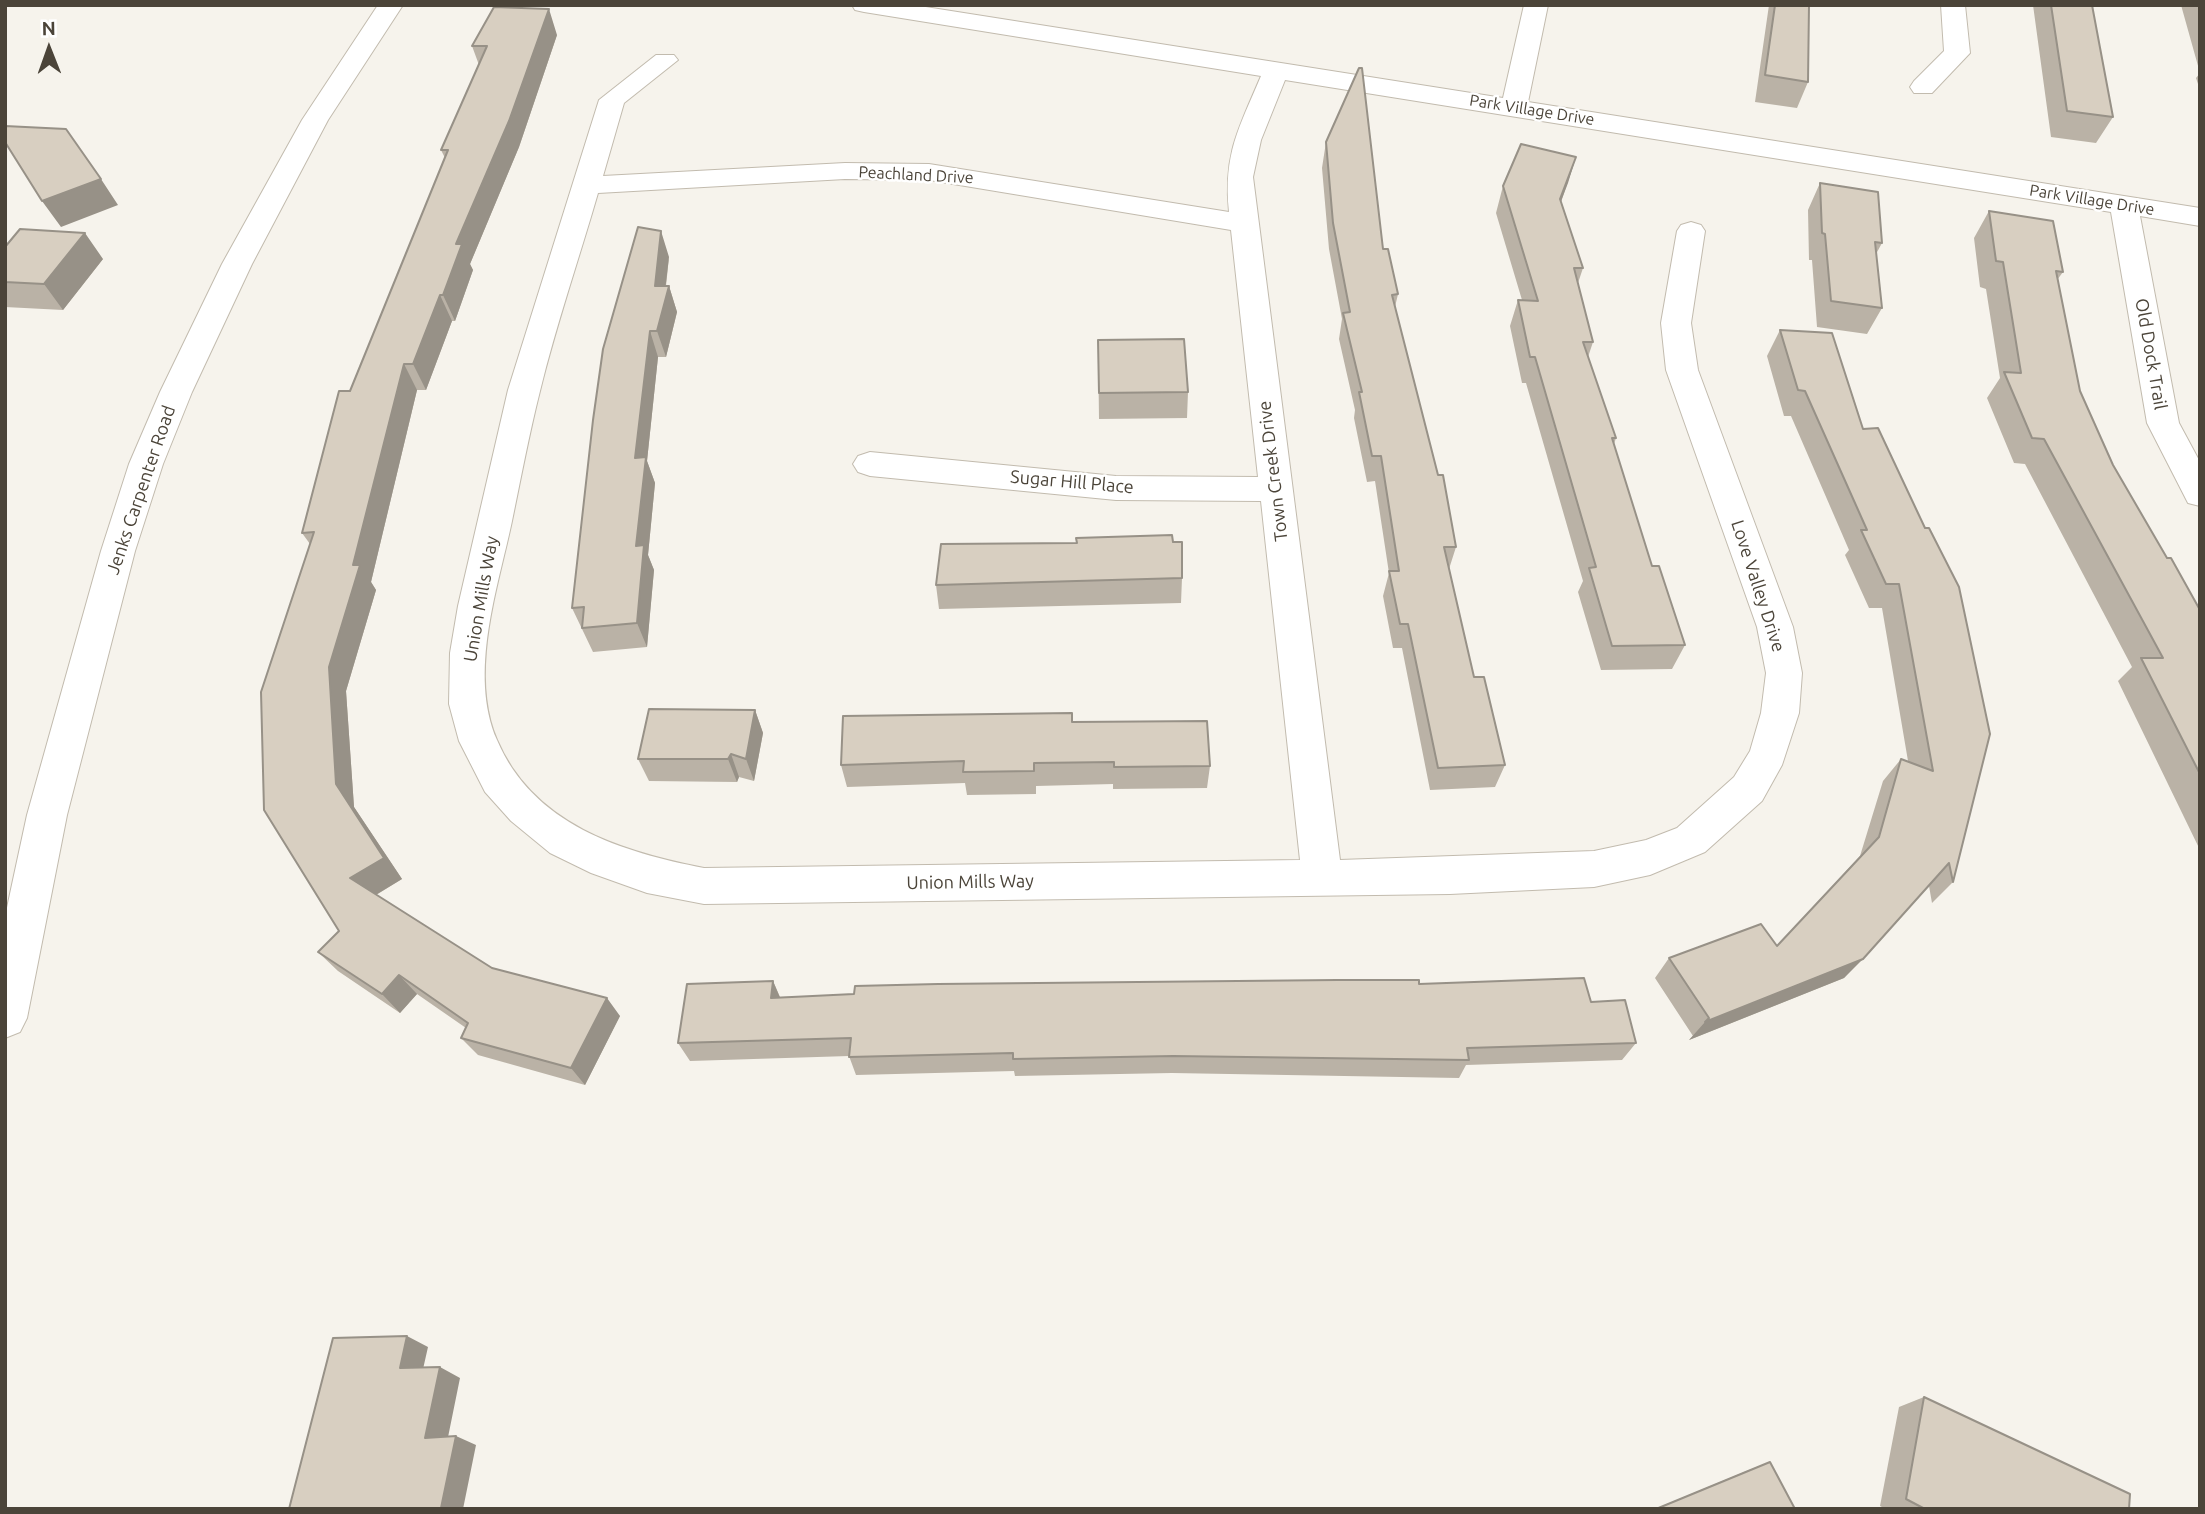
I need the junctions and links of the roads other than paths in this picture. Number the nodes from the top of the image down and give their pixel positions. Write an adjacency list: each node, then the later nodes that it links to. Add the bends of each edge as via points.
1 (391, 5): 19 (street, Jenks Carpenter Road, via 315,120 237,264 146,464 47,815)
2 (864, 5): 5 (street, Park Village Drive)
3 (1536, 5): 9 (street)
4 (1953, 5): 8 (street, via 1957,53)
5 (986, 14): 7 (street, Park Village Drive)
6 (665, 60): 10 (street, Union Mills Way, via 612,100)
7 (1276, 70): 9 (street, Park Village Drive); 13 (street, Town Creek Drive, via 1247,140 1239,177)
8 (1923, 87)
9 (1514, 107): 11 (street, Park Village Drive)
10 (586, 185): 13 (street, Peachland Drive, via 929,172); 18 (street, Union Mills Way, via 524,390 468,653 468,704 478,741 499,780 525,809 564,841 605,861 648,876 704,886)
11 (2124, 206): 12 (street, Park Village Drive); 17 (street, Old Dock Trail, via 2163,423)
12 (2200, 217)
13 (1242, 223): 16 (street, Town Creek Drive)
14 (1691, 231): 18 (street, Love Valley Drive, via 1676,323 1682,370 1775,627 1784,673 1780,713 1768,754 1748,789 1720,814 1691,839 1650,857 1594,869 1450,877)
15 (870, 464): 16 (street, Sugar Hill Place, via 1116,488)
16 (1274, 489): 18 (street, Town Creek Drive)
17 (2200, 494)
18 (1322, 877)
19 (5, 1018)

